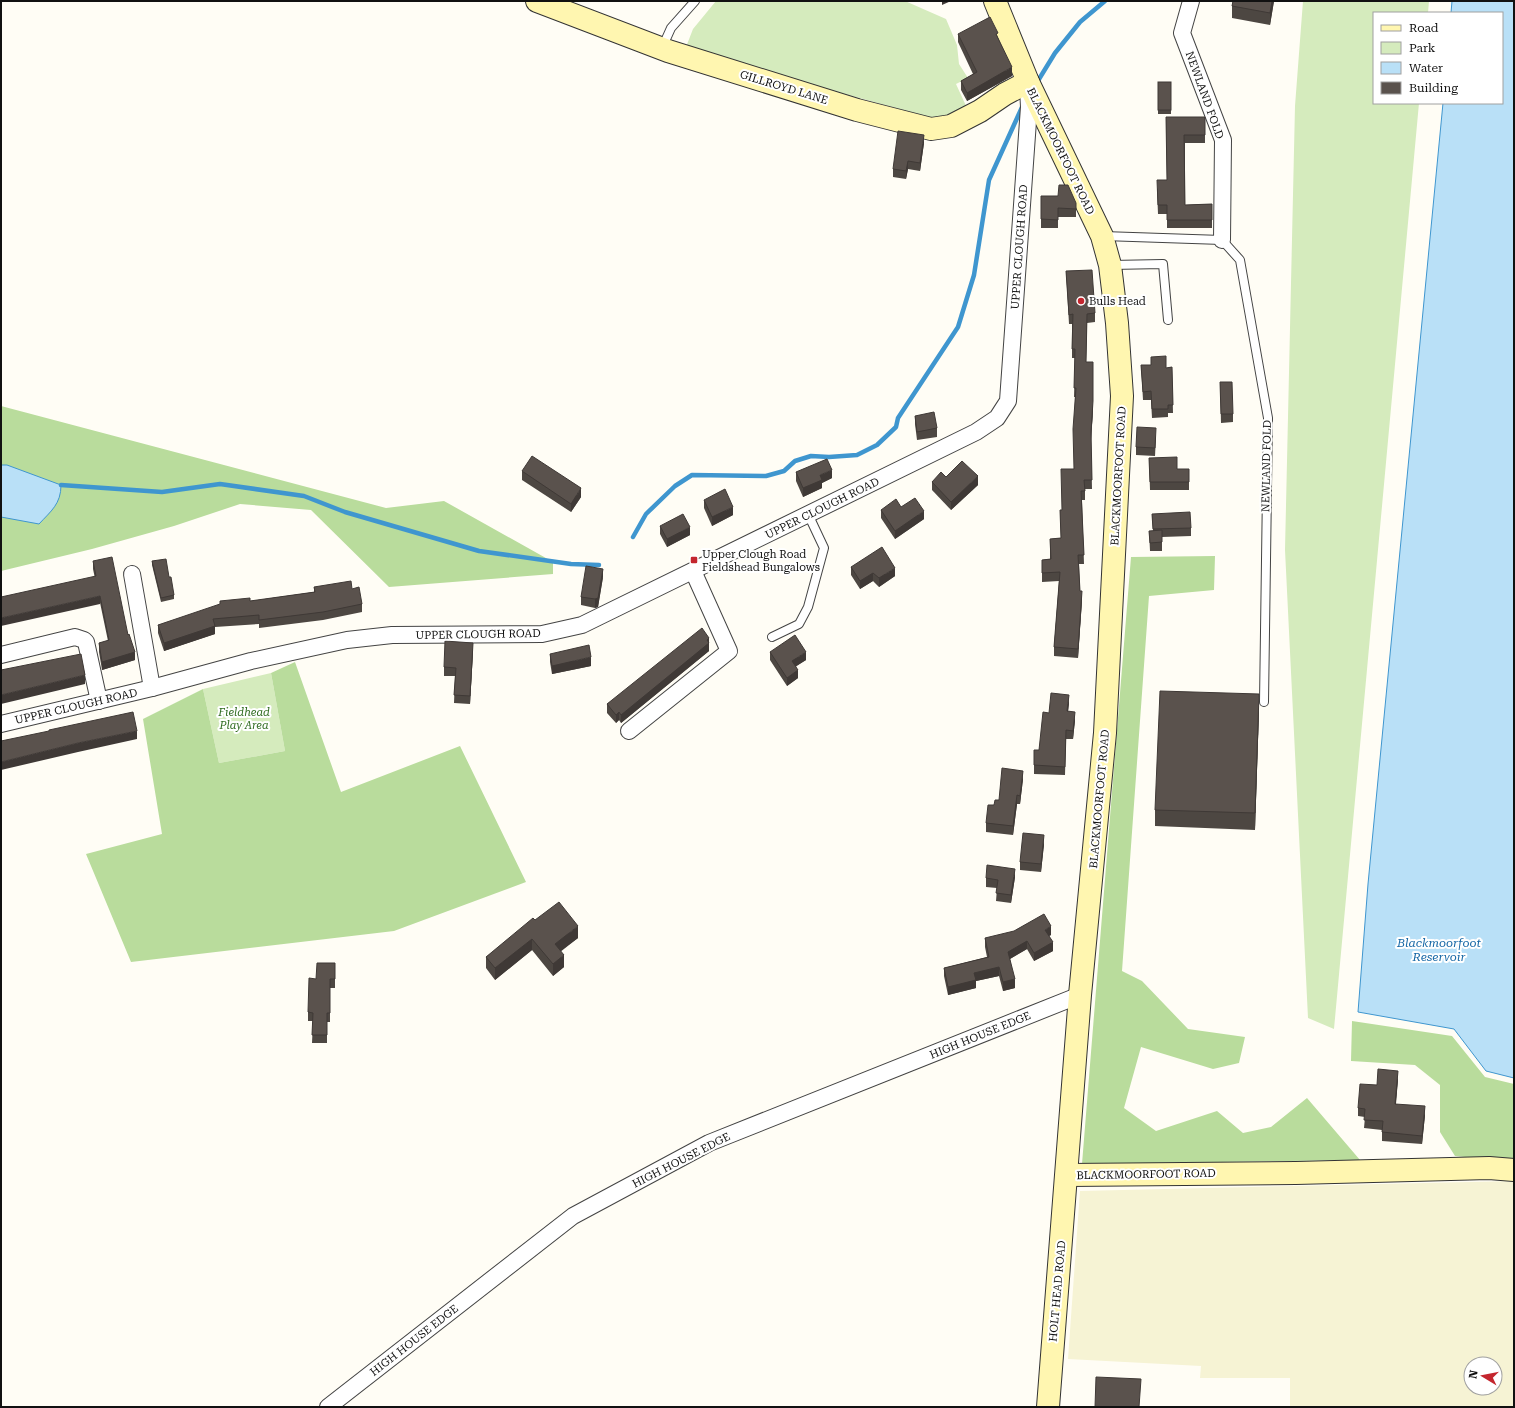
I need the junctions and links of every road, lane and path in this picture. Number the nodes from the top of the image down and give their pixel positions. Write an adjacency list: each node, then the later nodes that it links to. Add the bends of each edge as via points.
1 (537, 1): 5 (street, GILLROYD LANE)
2 (695, 1): 5 (lane, via 671,28)
3 (995, 1): 6 (street, BLACKMOORFOOT ROAD)
4 (1191, 1): 8 (street, NEWLAND FOLD, via 1182,33 1223,140)
5 (661, 48): 6 (street, GILLROYD LANE, via 857,110 931,129 951,126 1005,94)
6 (1031, 97): 7 (street, BLACKMOORFOOT ROAD); 11 (street, UPPER CLOUGH ROAD, via 1008,401 997,418 976,432)
7 (1102, 236): 8 (lane); 9 (street, BLACKMOORFOOT ROAD)
8 (1222, 240): 18 (lane, NEWLAND FOLD, via 1240,260 1268,418)
9 (1110, 265): 10 (lane, via 1163,264); 21 (street, BLACKMOORFOOT ROAD, via 1122,396 1106,733)
10 (1168, 320)
11 (808, 514): 12 (street, UPPER CLOUGH ROAD); 14 (lane, via 824,548 808,607 799,624)
12 (693, 571): 16 (street, UPPER CLOUGH ROAD, via 582,625 542,634 392,635 347,640 251,661); 20 (street, via 729,651)
13 (132, 574): 16 (street, UPPER CLOUGH ROAD)
14 (772, 637)
15 (1, 655): 17 (street, via 75,637 84,640)
16 (152, 688): 17 (street, UPPER CLOUGH ROAD)
17 (99, 701): 19 (street, UPPER CLOUGH ROAD)
18 (1264, 702)
19 (1, 724)
20 (629, 731)
21 (1080, 995): 23 (street, BLACKMOORFOOT ROAD); 24 (street, HIGH HOUSE EDGE, via 708,1143 573,1216)
22 (1514, 1170): 23 (street, BLACKMOORFOOT ROAD, via 1490,1168)
23 (1067, 1175): 25 (street, HOLT HEAD ROAD)
24 (328, 1407)
25 (1048, 1407)

